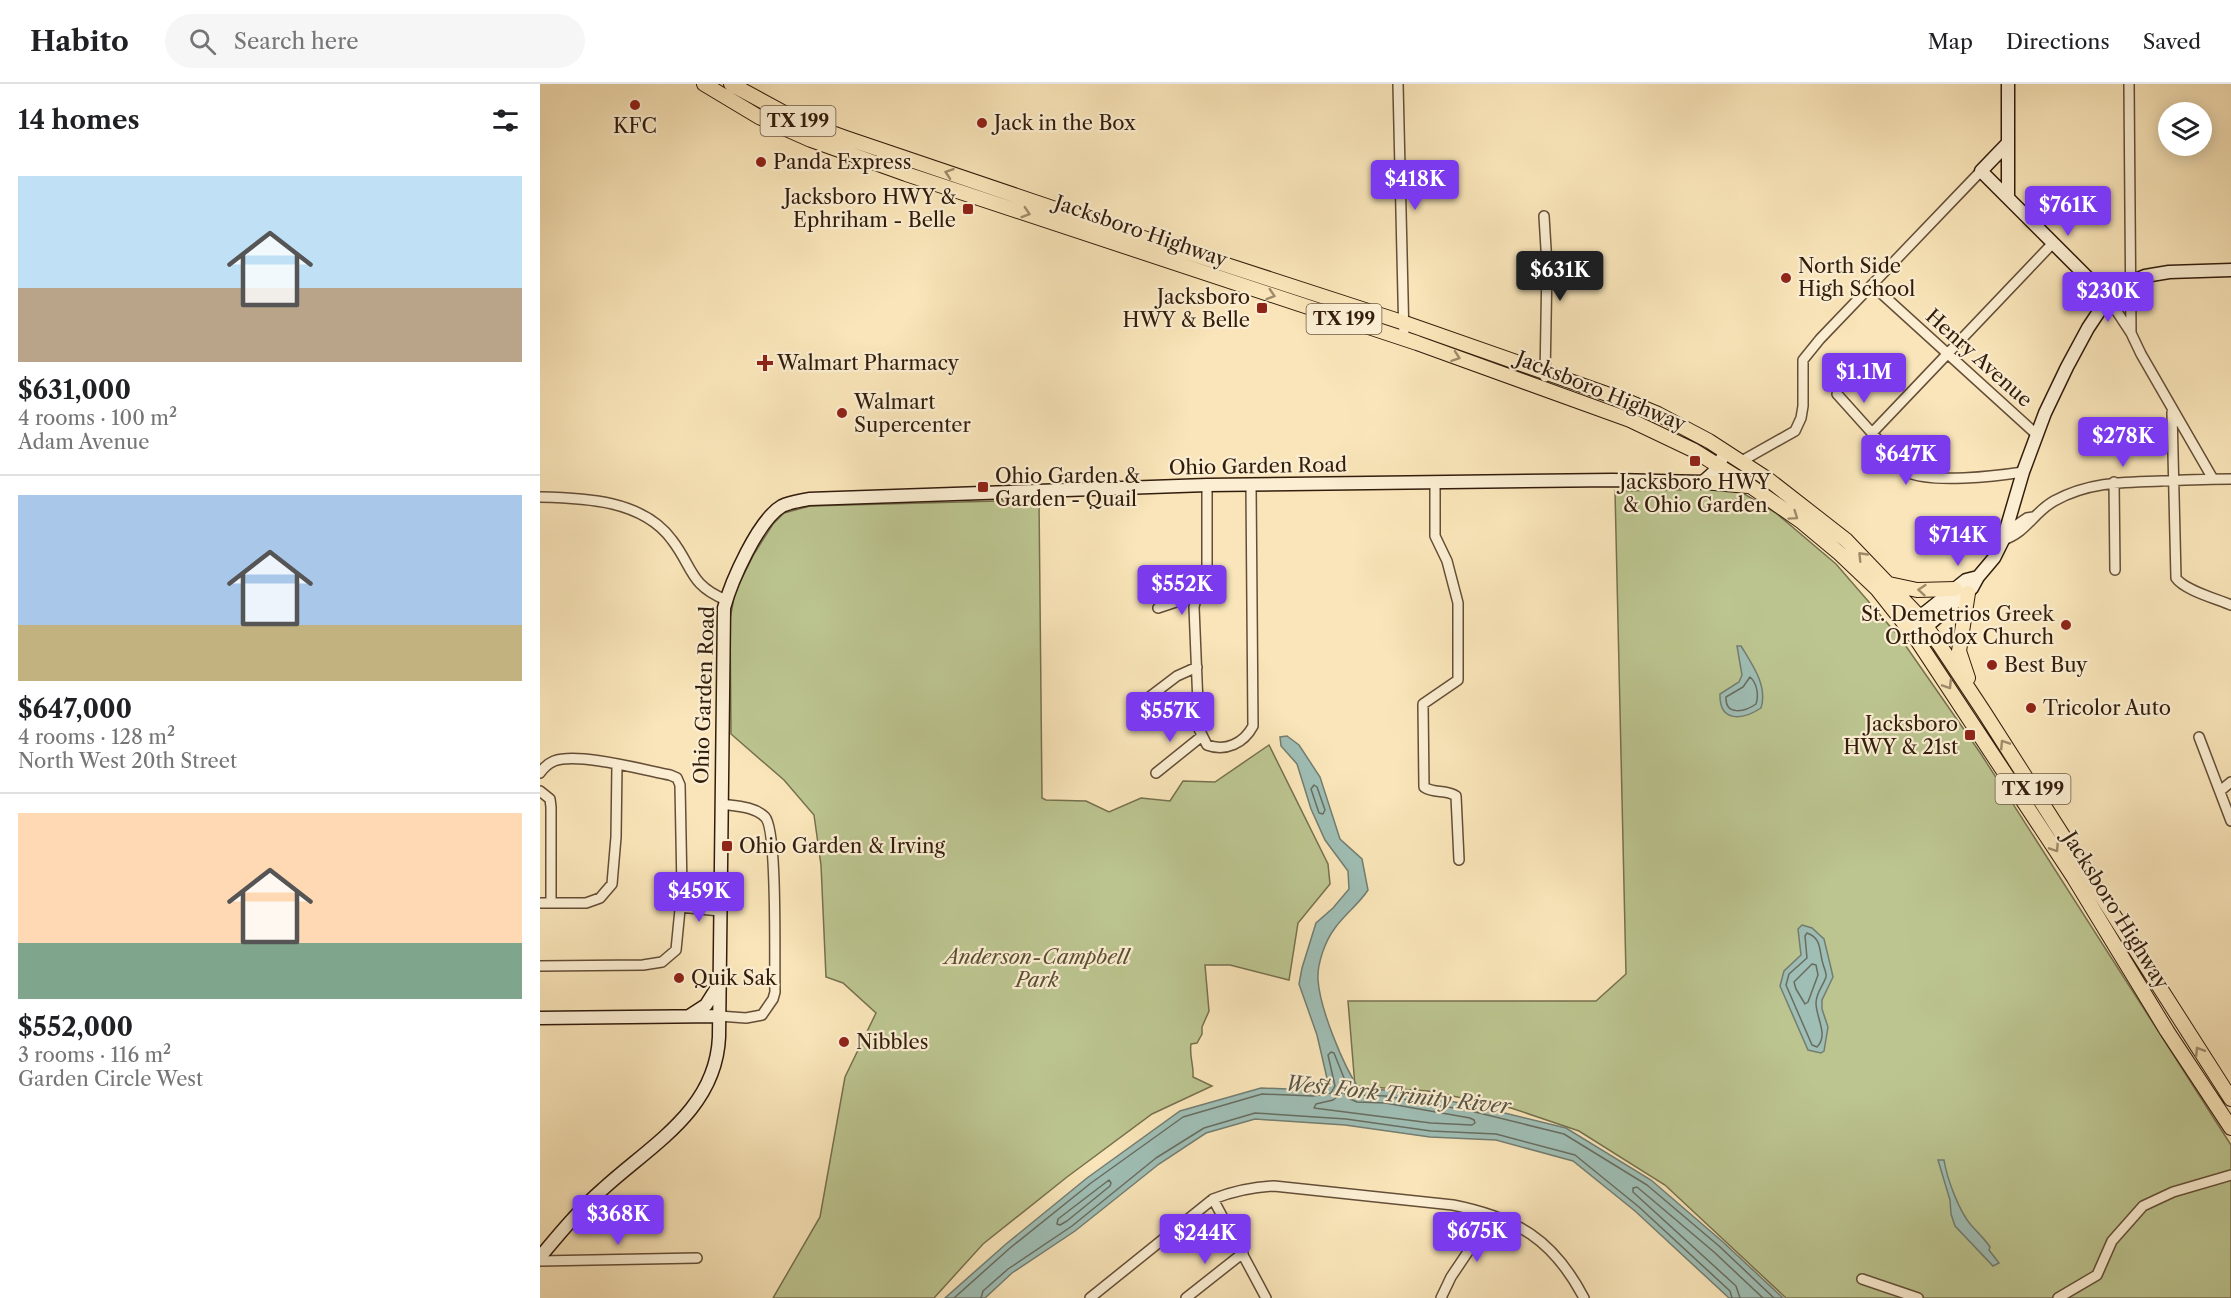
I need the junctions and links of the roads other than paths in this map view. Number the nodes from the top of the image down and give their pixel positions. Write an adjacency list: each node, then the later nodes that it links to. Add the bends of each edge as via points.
1 (704, 84): 9 (main road, Jacksboro Highway / TX 199, via 782,129)
2 (731, 84): 7 (main road, Jacksboro Highway / TX 199, via 799,121)
3 (1398, 84): 18 (street)
4 (2008, 84): 6 (street)
5 (2129, 84): 15 (street)
6 (2008, 143): 8 (street); 10 (street)
7 (922, 164): 9 (main road); 14 (main road, Jacksboro Highway / TX 199, one-way to 7)
8 (1981, 171): 10 (street); 16 (street)
9 (917, 177): 14 (main road, Jacksboro Highway / TX 199, one-way to 14)
10 (2008, 198): 12 (street)
11 (1544, 216): 22 (street)
12 (2053, 243): 17 (street); 21 (street)
13 (2231, 270): 15 (street, via 2169,272)
14 (1223, 272): 18 (main road, Jacksboro Highway / TX 199); 20 (main road, Jacksboro Highway / TX 199, one-way to 20)
15 (2131, 282): 17 (street); 19 (street)
16 (1872, 285): 21 (street, Henry Avenue); 29 (street, via 1803,360 1803,406 1794,430)
17 (2108, 298): 19 (street); 27 (street, via 2088,327)
18 (1405, 323): 20 (street); 22 (main road, Jacksboro Highway / TX 199)
19 (2131, 333): 25 (street)
20 (1404, 339): 23 (main road, Jacksboro Highway / TX 199, one-way to 23)
21 (1947, 354): 26 (street); 27 (street, Henry Avenue)
22 (1545, 373): 23 (street); 28 (main road, Jacksboro Highway / TX 199, via 1658,414)
23 (1544, 388): 28 (main road, Jacksboro Highway / TX 199)
24 (1837, 394): 26 (street)
25 (2172, 409): 31 (street); 33 (street)
26 (1872, 433): 30 (street, via 1914,475 1991,477)
27 (2036, 434): 30 (street)
28 (1718, 456): 29 (main road, Jacksboro Highway / TX 199); 35 (street); 36 (street); 40 (main road, Jacksboro Highway / TX 199)
29 (1740, 462): 44 (main road, Jacksboro Highway / TX 199, one-way to 29, via 1846,540 1778,486)
30 (2023, 472): 42 (street)
31 (2213, 479): 32 (street); 33 (street)
32 (2231, 479)
33 (2174, 480): 37 (street); 48 (street, via 2176,578)
34 (1435, 482): 35 (street, Ohio Garden Road); 39 (street, Ohio Garden Road); 65 (street, via 1435,536 1447,561 1458,603 1458,680 1423,704 1424,787 1456,796)
35 (1685, 482): 36 (street, Ohio Garden Road)
36 (1703, 482): 40 (main road)
37 (2114, 482): 42 (street, via 2074,491 2045,507 2012,537); 43 (street)
38 (1207, 485): 39 (street, Ohio Garden Road); 46 (street, via 1207,580); 47 (street, Ohio Garden Road, via 794,502 782,506 765,522 734,577)
39 (1251, 485): 55 (street, via 1253,726 1242,741 1223,748 1207,746)
40 (1752, 487): 51 (main road, Jacksboro Highway / TX 199, one-way to 51, via 1838,552)
41 (540, 497): 47 (street, via 621,506 649,519 672,539 693,579)
42 (2005, 536): 45 (street, via 1994,558 1978,577 1966,580)
43 (2115, 570)
44 (1889, 584): 45 (main road, one-way to 44, via 1917,590); 50 (main road, Jacksboro Highway / TX 199)
45 (1961, 591): 50 (street); 54 (main road, via 1960,655)
46 (1197, 595): 49 (street); 52 (street)
47 (726, 600): 63 (street, Ohio Garden Road)
48 (2231, 605)
49 (1158, 608)
50 (1923, 622): 51 (street); 54 (main road, Jacksboro Highway / TX 199)
51 (1911, 632): 66 (main road, Jacksboro Highway / TX 199, one-way to 66)
52 (1197, 667): 53 (street, via 1177,676); 55 (street)
53 (1149, 698)
54 (1984, 712): 66 (main road, Jacksboro Highway / TX 199, one-way to 54)
55 (1202, 736): 59 (street)
56 (2199, 737): 62 (street)
57 (617, 765): 58 (street, via 556,760); 68 (street, via 612,884 600,898 586,903); 69 (street, via 677,778)
58 (540, 773)
59 (1156, 773)
60 (2231, 782): 62 (street)
61 (540, 791): 68 (street, via 550,799 551,807)
62 (2220, 791): 64 (street)
63 (721, 804): 70 (street, Ohio Garden Road); 74 (street, via 750,808 769,824 775,992 762,1015)
64 (2231, 820)
65 (1459, 860)
66 (2088, 888): 76 (main road, Jacksboro Highway / TX 199, one-way to 66); 77 (main road, Jacksboro Highway / TX 199, via 2167,1031)
67 (540, 903): 68 (street)
68 (551, 903)
69 (680, 907): 70 (street); 71 (street, via 676,950 662,962)
70 (720, 911): 72 (street, Ohio Garden Road)
71 (540, 966)
72 (719, 982): 73 (street, via 706,1005); 74 (street, Ohio Garden Road)
73 (688, 1016): 74 (street); 75 (street)
74 (719, 1016): 82 (street, Ohio Garden Road, via 714,1065 698,1100 679,1125 579,1211)
75 (540, 1018)
76 (2231, 1099)
77 (2231, 1128)
78 (2231, 1175): 92 (street, via 2173,1192 2143,1206 2112,1240 2097,1275)
79 (1213, 1199): 80 (street, via 1234,1191 1274,1186 1453,1205); 81 (street); 86 (street)
80 (1492, 1216): 89 (street); 90 (street, via 1529,1233 1549,1248)
81 (1243, 1253): 87 (street); 88 (street)
82 (540, 1257)
83 (697, 1258): 84 (street)
84 (540, 1262)
85 (1862, 1279): 91 (street)
86 (1090, 1298)
87 (1185, 1298)
88 (1266, 1298)
89 (1441, 1298)
90 (1584, 1298)
91 (1918, 1298)
92 (2058, 1298)

